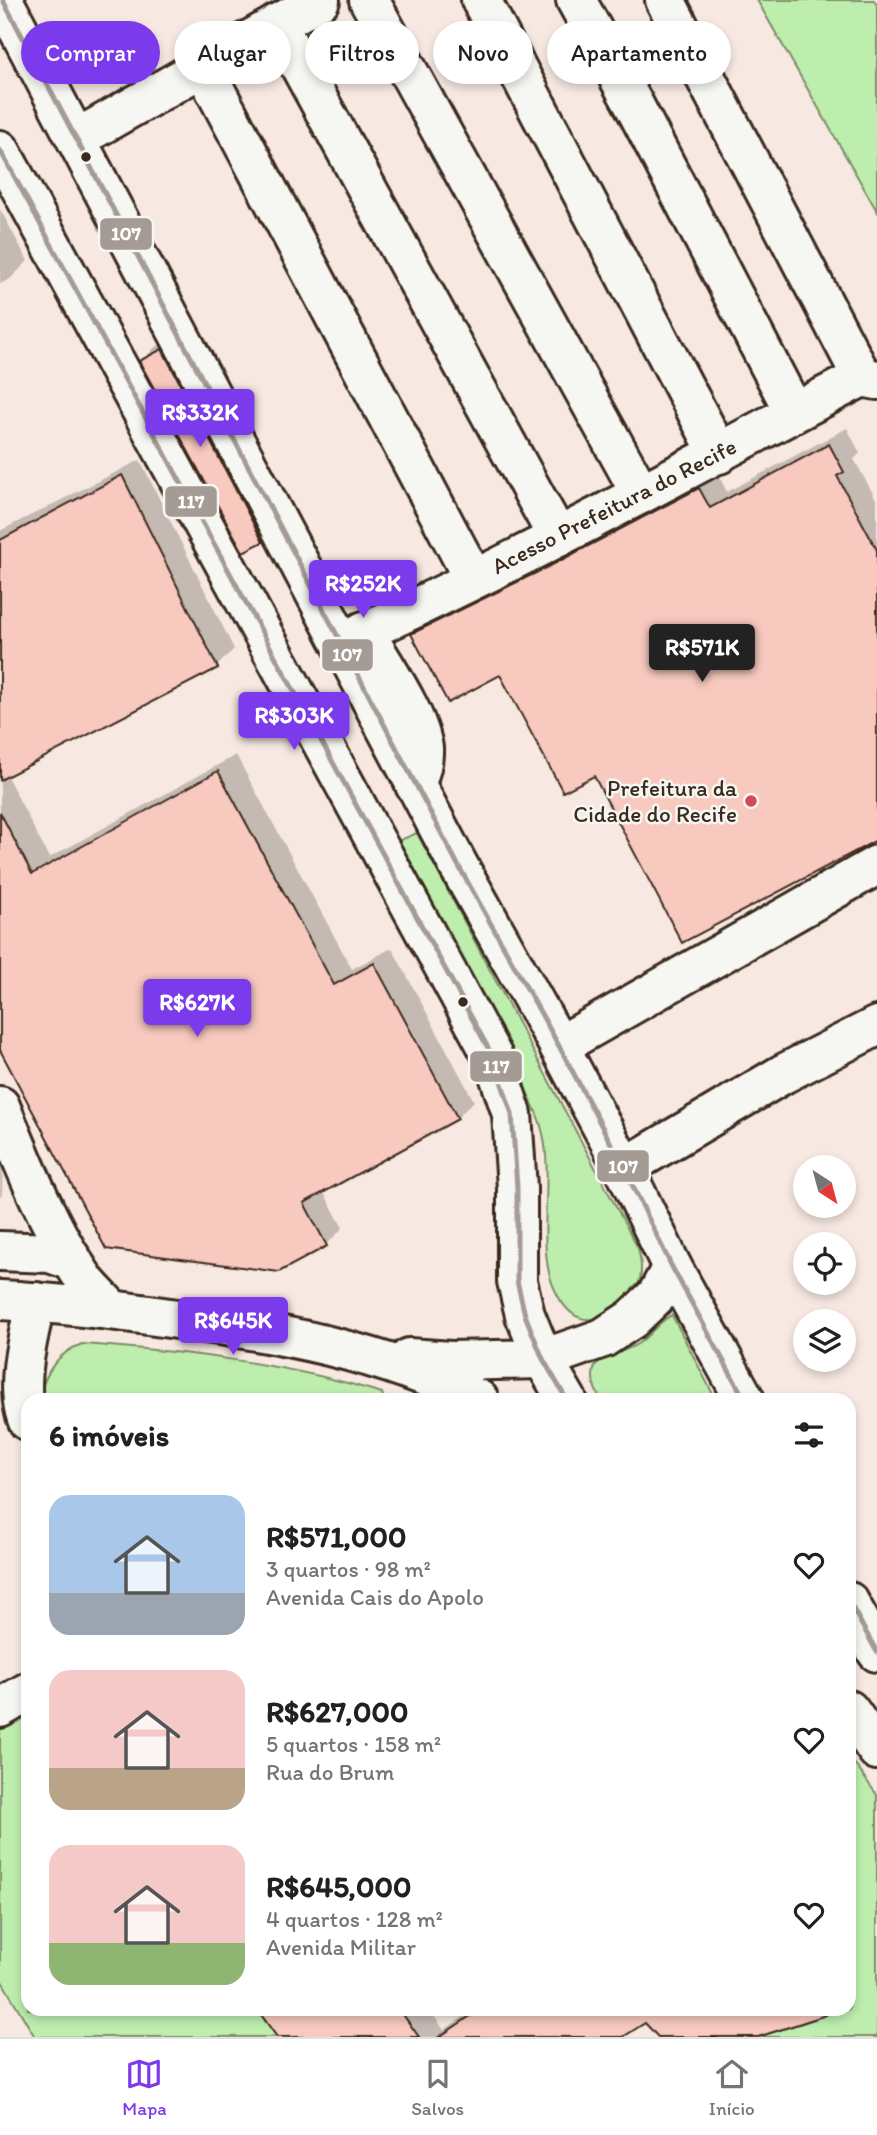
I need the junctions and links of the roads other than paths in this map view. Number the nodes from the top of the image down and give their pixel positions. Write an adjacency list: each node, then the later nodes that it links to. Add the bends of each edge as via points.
1 (3, 0): 11 (main road)
2 (320, 0): 7 (main road)
3 (369, 0): 16 (main road)
4 (481, 0): 15 (main road)
5 (576, 0): 14 (main road)
6 (665, 0): 13 (main road, Acesso Prefeitura do Recife)
7 (282, 21)
8 (291, 50): 17 (main road)
9 (174, 83): 11 (main road)
10 (212, 84): 18 (main road)
11 (78, 138): 19 (main road)
12 (0, 150): 31 (main road, via 493,1057 512,1115 517,1281)
13 (869, 378): 14 (main road, Acesso Prefeitura do Recife)
14 (794, 412): 15 (main road, Acesso Prefeitura do Recife)
15 (719, 454): 16 (main road, Acesso Prefeitura do Recife)
16 (641, 494): 17 (main road, Acesso Prefeitura do Recife)
17 (557, 536): 18 (main road, Acesso Prefeitura do Recife)
18 (472, 579): 19 (main road, Acesso Prefeitura do Recife)
19 (353, 636): 22 (main road, via 415,785)
20 (877, 865): 22 (main road)
21 (873, 1034): 24 (main road, via 783,1074)
22 (559, 1045): 24 (main road)
23 (0, 1106): 26 (main road)
24 (624, 1168): 27 (main road)
25 (0, 1251): 26 (main road, via 50,1253)
26 (73, 1261): 29 (main road)
27 (672, 1267): 31 (main road, via 657,1295 632,1319 603,1338); 35 (main road)
28 (18, 1301): 29 (main road); 32 (main road, via 25,1351)
29 (112, 1310): 30 (main road, via 234,1326)
30 (363, 1354): 31 (main road, via 451,1361); 33 (main road)
31 (543, 1359): 34 (main road)
32 (23, 1393)
33 (465, 1393)
34 (563, 1393)
35 (741, 1393)
36 (856, 1614): 37 (main road)
37 (877, 1652)
38 (21, 1696): 39 (main road)
39 (0, 1709)
40 (856, 1720): 41 (main road)
41 (877, 1750)

